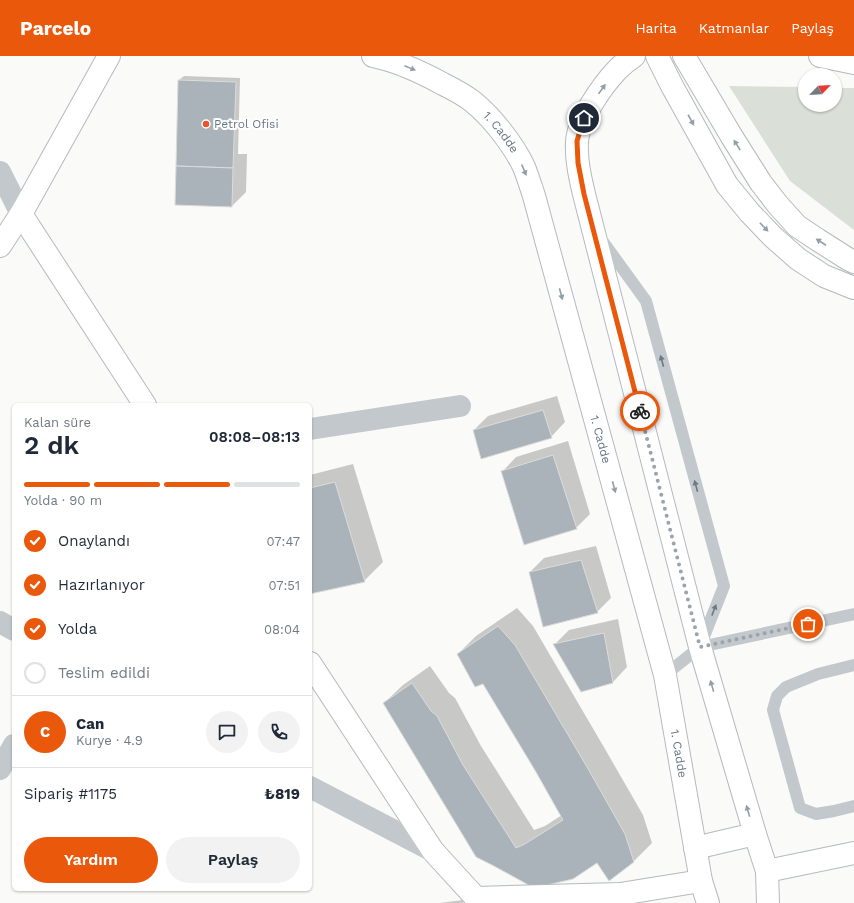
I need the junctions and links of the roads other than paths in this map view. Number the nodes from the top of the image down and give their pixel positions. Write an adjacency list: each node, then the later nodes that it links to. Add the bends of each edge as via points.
1 (109, 56): 9 (main road)
2 (373, 56): 23 (main road, 1. Cadde, one-way to 23, via 418,71 472,101 512,146 524,168)
3 (634, 56): 10 (main road, one-way to 3, via 578,163 577,141 584,118 601,90)
4 (657, 56): 13 (main road, one-way to 13, via 727,185 750,213 798,259 824,276)
5 (684, 56): 12 (main road, one-way to 5, via 797,226 778,205 761,183)
6 (820, 56): 7 (main road)
7 (854, 63)
8 (0, 172): 9 (street)
9 (21, 214): 11 (main road); 14 (main road)
10 (592, 227): 20 (main road); 20 (lane, one-way to 10, via 724,586 646,301)
11 (0, 246)
12 (854, 262)
13 (854, 288)
14 (144, 403)
15 (460, 406): 16 (street)
16 (312, 429)
17 (854, 614): 20 (lane)
18 (0, 622): 19 (street)
19 (12, 629)
20 (700, 647): 23 (lane); 26 (main road, one-way to 20)
21 (854, 665): 25 (lane, via 818,674 786,687 777,696 773,710 800,808 816,814)
22 (312, 666): 28 (main road)
23 (665, 675): 27 (main road, 1. Cadde)
24 (312, 788): 28 (street)
25 (854, 806)
26 (755, 834): 27 (main road); 30 (main road)
27 (695, 848): 31 (main road, 1. Cadde)
28 (433, 851): 32 (main road)
29 (854, 853): 30 (main road)
30 (767, 872): 34 (main road)
31 (701, 881): 32 (main road, via 620,894); 33 (main road, 1. Cadde)
32 (477, 901)
33 (708, 903)
34 (768, 903)

